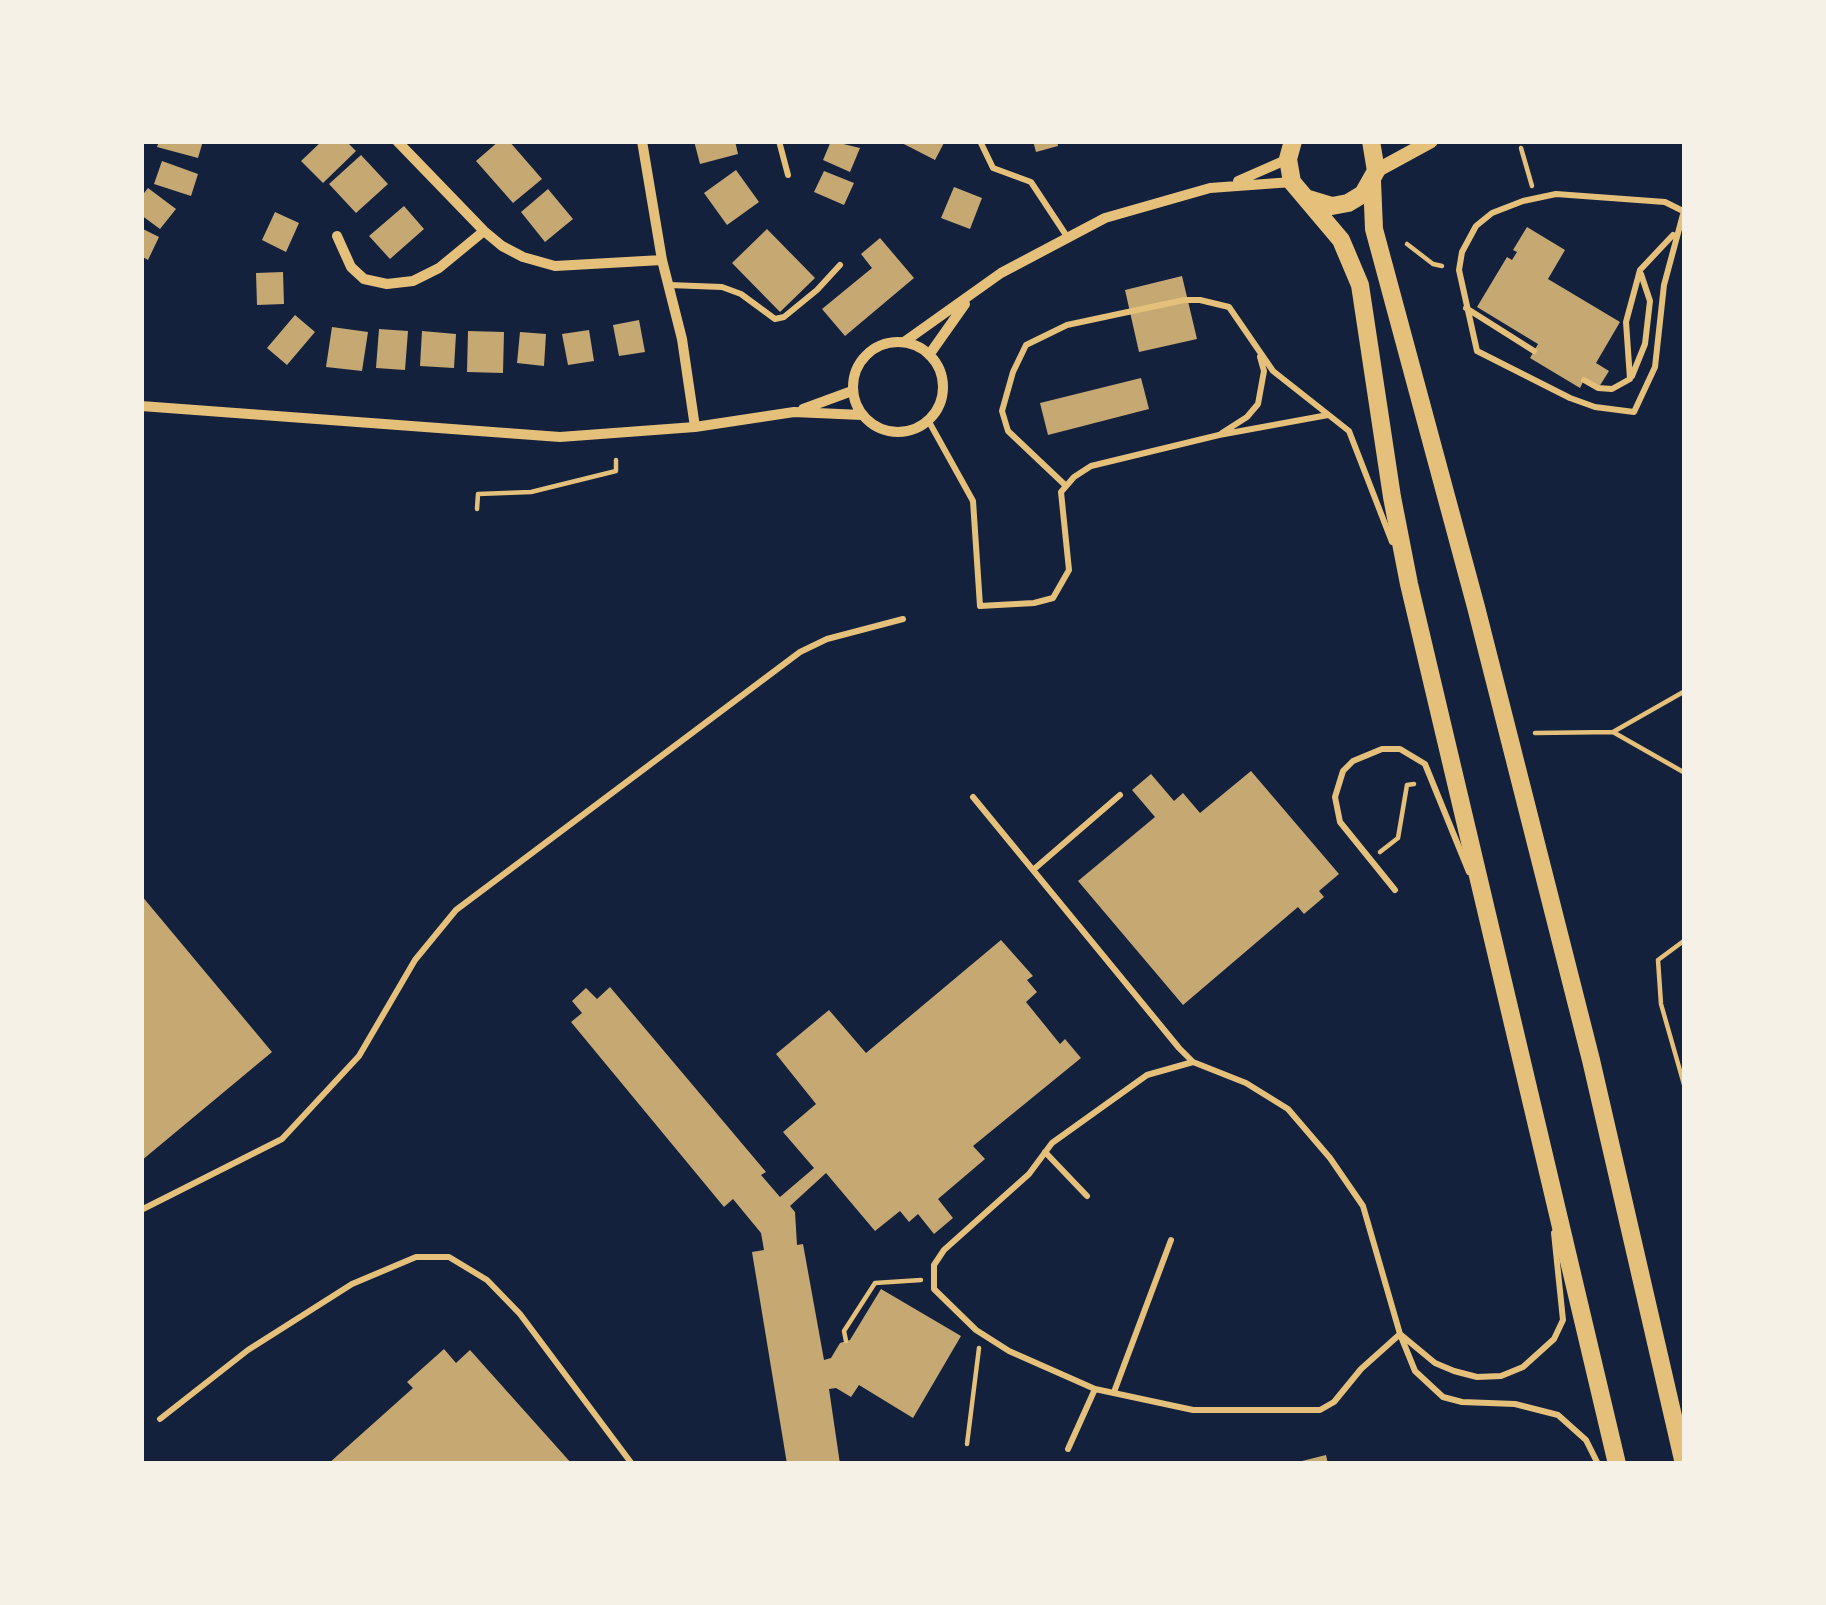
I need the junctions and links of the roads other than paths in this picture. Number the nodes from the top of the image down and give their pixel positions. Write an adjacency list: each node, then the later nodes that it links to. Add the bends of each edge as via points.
1 (398, 141): 13 (street)
2 (642, 141): 17 (street)
3 (779, 141): 8 (lane)
4 (980, 141): 16 (lane, via 993,168 1031,182)
5 (1371, 141): 9 (highway)
6 (1431, 141): 9 (street)
7 (1291, 146): 10 (street); 11 (highway)
8 (788, 175)
9 (1374, 176): 11 (highway, via 1348,203 1324,206); 59 (highway, via 1374,230 1591,1060)
10 (1230, 185): 11 (street); 16 (street, via 1142,205)
11 (1299, 190): 38 (highway, via 1341,240 1360,284)
12 (1684, 209): 14 (lane); 22 (lane, via 1556,194 1492,213 1462,252)
13 (484, 231): 15 (street, via 439,268 387,284 351,267); 17 (street, via 555,266)
14 (1676, 232): 19 (lane); 22 (lane, via 1655,367 1634,412 1570,398 1477,351)
15 (338, 236)
16 (1066, 236): 21 (street)
17 (662, 260): 20 (street)
18 (840, 265): 20 (lane, via 775,319 722,287)
19 (1640, 270): 27 (lane, via 1626,322); 27 (lane, via 1649,301 1645,344)
20 (669, 285): 35 (street)
21 (970, 297): 23 (street); 26 (street)
22 (1466, 308): 24 (lane)
23 (904, 342): 26 (street); 29 (street, via 864,356)
24 (1534, 351)
25 (1258, 352): 33 (lane); 36 (lane, via 1258,404); 37 (lane, via 1229,307 1184,300 1067,325 1026,345 1002,411 1008,430)
26 (929, 355): 34 (street, via 943,392)
27 (1630, 379): 28 (lane, via 1612,388)
28 (1584, 380)
29 (853, 391): 31 (street); 32 (street)
30 (141, 406): 35 (street, via 522,436)
31 (794, 412): 32 (street); 35 (street)
32 (862, 415): 34 (street, via 896,432)
33 (1328, 415): 36 (lane); 38 (lane, via 1348,431)
34 (928, 420): 37 (lane, via 973,501 980,606 1053,598 1069,570 1060,506)
35 (694, 427)
36 (1219, 435): 37 (lane, via 1091,466)
37 (1065, 484)
38 (1409, 584): 44 (highway)
39 (903, 619): 49 (lane, via 800,652 456,910 415,960 359,1056 282,1139)
40 (1120, 795): 42 (lane)
41 (974, 797): 42 (lane)
42 (1033, 870): 45 (lane)
43 (1395, 890): 44 (lane, via 1340,822 1338,784 1353,760 1382,749 1400,749 1433,776)
44 (1500, 954): 46 (highway)
45 (1193, 1062): 47 (lane, via 1147,1075); 51 (lane, via 1288,1109 1348,1181 1363,1206)
46 (1540, 1137): 51 (lane, via 1564,1304 1554,1339 1523,1367 1477,1377 1436,1363); 58 (highway)
47 (1045, 1152): 48 (lane); 52 (lane, via 944,1250 934,1288 1009,1352)
48 (1087, 1196)
49 (141, 1210)
50 (1171, 1240): 53 (lane)
51 (1400, 1334): 53 (lane, via 1320,1410 1193,1410); 57 (lane, via 1414,1371 1443,1397 1558,1414)
52 (1095, 1389): 53 (lane); 55 (lane)
53 (1114, 1393)
54 (160, 1419): 56 (lane, via 352,1284 416,1257 449,1257 487,1280 520,1315)
55 (1068, 1450)
56 (632, 1464)
57 (1598, 1464)
58 (1618, 1464)
59 (1684, 1464)

